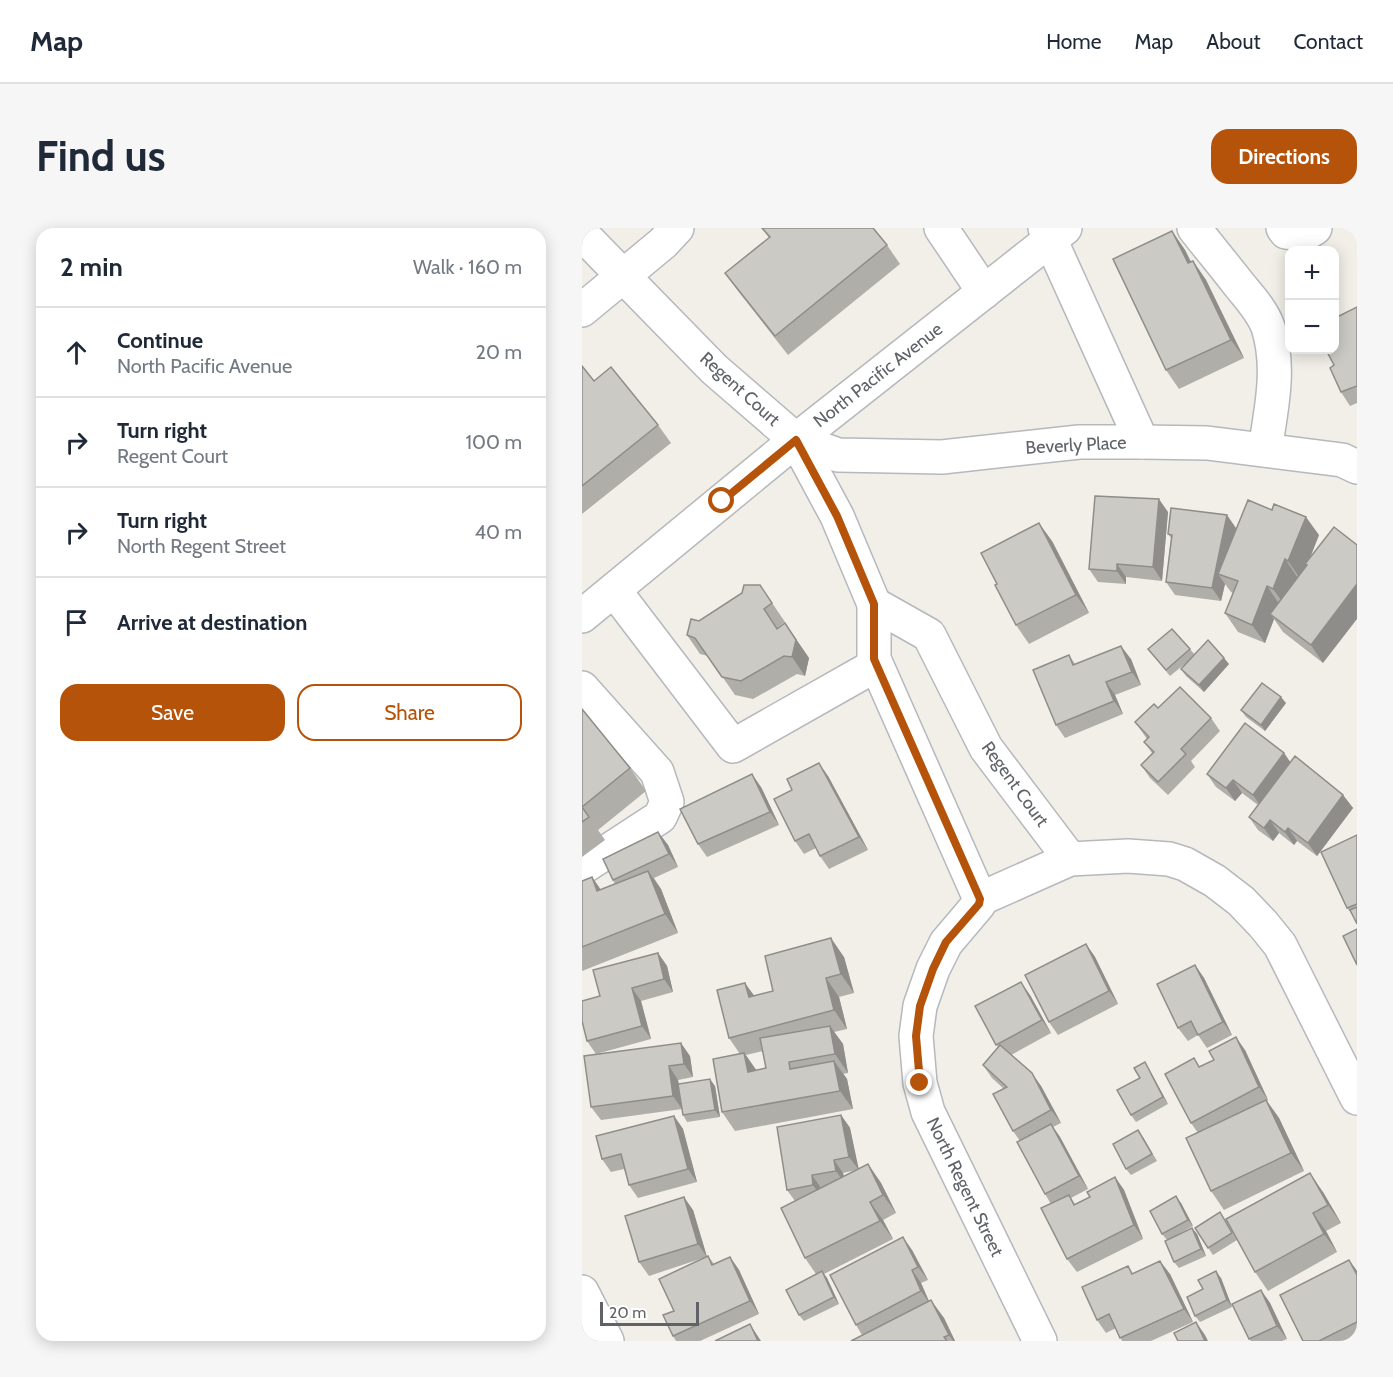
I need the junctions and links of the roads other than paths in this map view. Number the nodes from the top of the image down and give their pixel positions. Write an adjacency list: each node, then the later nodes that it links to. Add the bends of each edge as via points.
1 (677, 228): 8 (street)
2 (941, 228): 9 (street)
3 (1194, 228): 13 (street, via 1260,311 1267,326 1274,361 1274,388)
4 (1283, 228): 5 (street, via 1286,232 1305,234)
5 (1316, 228)
6 (1054, 232): 9 (street, North Pacific Avenue); 12 (street)
7 (582, 234): 8 (street, Regent Court)
8 (624, 276): 10 (street); 11 (street, Regent Court, via 714,369)
9 (984, 292): 11 (street, North Pacific Avenue)
10 (582, 310)
11 (796, 440): 12 (street, Beverly Place, via 838,455 942,458 1079,442); 15 (street, North Pacific Avenue); 16 (street, Regent Court, via 837,516)
12 (1142, 442): 13 (street, Beverly Place, via 1207,443)
13 (1265, 450): 14 (street, Beverly Place, via 1342,460)
14 (1357, 467)
15 (614, 590): 17 (street, North Pacific Avenue); 18 (street, via 733,746)
16 (874, 604): 18 (street, Regent Court); 20 (street, Regent Court, via 929,635 986,748)
17 (582, 616)
18 (876, 665): 22 (street, Regent Court)
19 (582, 688): 21 (street, via 657,772 667,802 660,817)
20 (1070, 859): 22 (street); 23 (street, via 1169,859 1215,881 1241,901 1280,945)
21 (582, 868)
22 (980, 899): 26 (street, North Regent Street, via 946,942 920,1006 916,1036 920,1083 928,1112)
23 (1357, 1098)
24 (582, 1292): 25 (street)
25 (607, 1341)
26 (1040, 1341)

